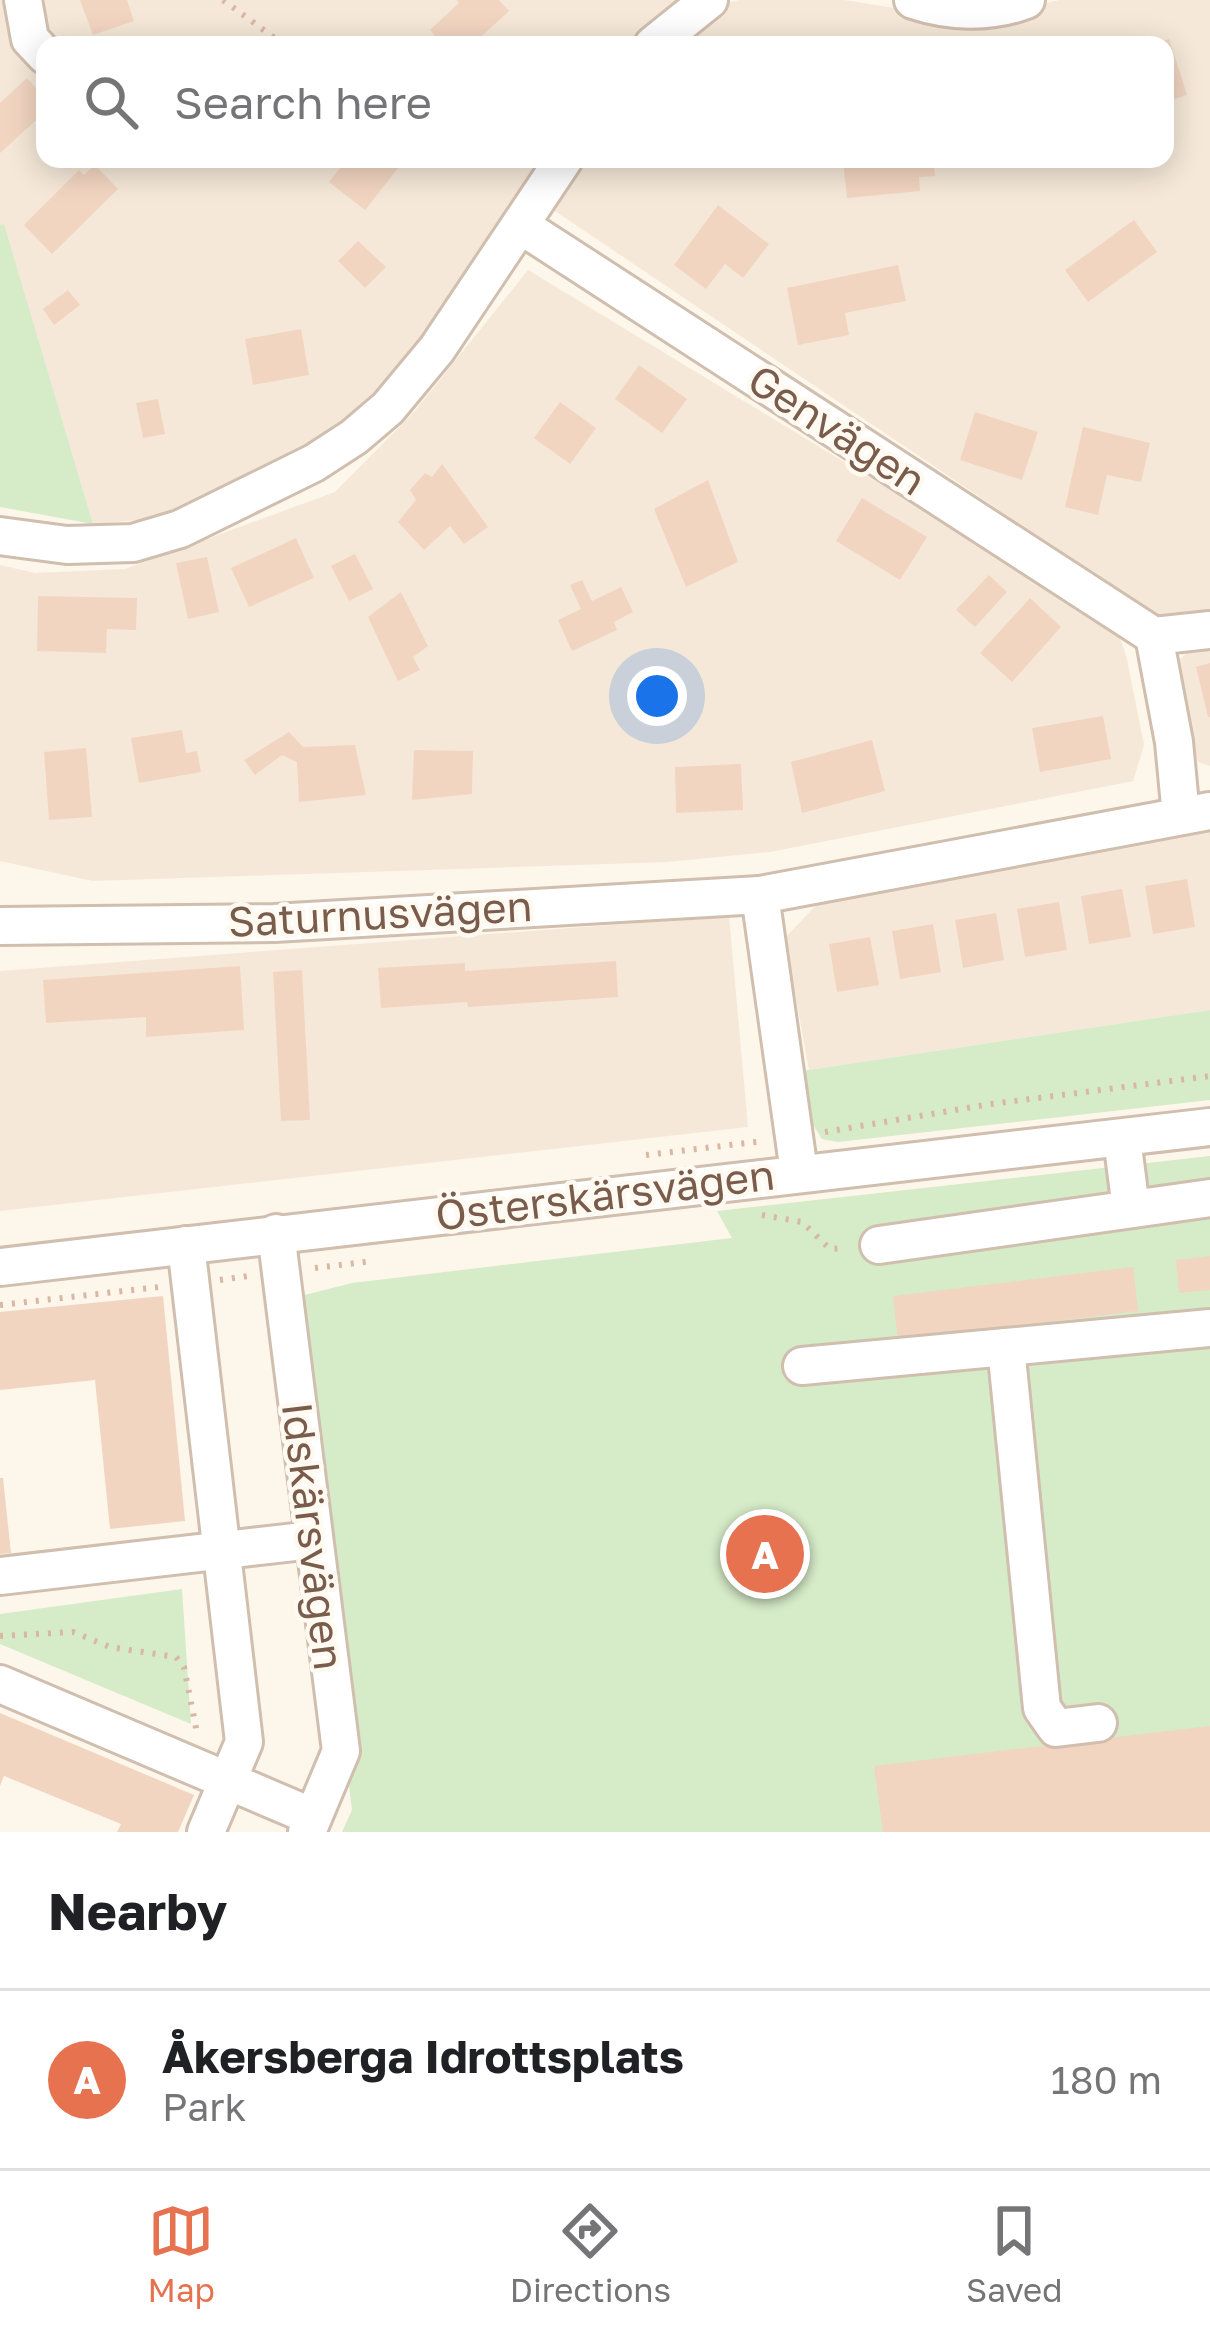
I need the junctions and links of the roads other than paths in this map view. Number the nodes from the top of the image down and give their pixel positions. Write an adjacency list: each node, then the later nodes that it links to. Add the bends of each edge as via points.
1 (23, 0): 6 (street)
2 (709, 0): 5 (street)
3 (913, 0): 4 (street, via 980,10)
4 (1026, 0)
5 (664, 36)
6 (36, 45)
7 (558, 168): 8 (street)
8 (520, 225): 9 (street, via 388,408 314,463 180,530 133,543); 11 (street, Genvägen)
9 (0, 536)
10 (1210, 630): 11 (street)
11 (1154, 636): 12 (street)
12 (1195, 814): 13 (street, Saturnusvägen)
13 (760, 895): 14 (street, Saturnusvägen, via 274,922); 17 (street)
14 (0, 926)
15 (1210, 1127): 16 (street, Österskärsvägen)
16 (1122, 1138): 17 (street, Österskärsvägen); 19 (street)
17 (797, 1155): 20 (street, Österskärsvägen)
18 (1210, 1198): 19 (street)
19 (1131, 1209): 22 (street)
20 (276, 1233): 21 (street, Österskärsvägen); 27 (street, Idskärsvägen)
21 (185, 1245): 23 (street, Österskärsvägen); 28 (street)
22 (879, 1245)
23 (0, 1267)
24 (1210, 1328): 25 (street)
25 (1006, 1347): 26 (street); 31 (street, via 1042,1708 1056,1728)
26 (802, 1366)
27 (312, 1540): 28 (street); 33 (street, Idskärsvägen, via 341,1751)
28 (222, 1550): 29 (street); 32 (street, via 244,1742)
29 (0, 1576)
30 (0, 1684): 32 (street)
31 (1098, 1723)
32 (228, 1780): 33 (street); 34 (street)
33 (310, 1824)
34 (206, 1832)

